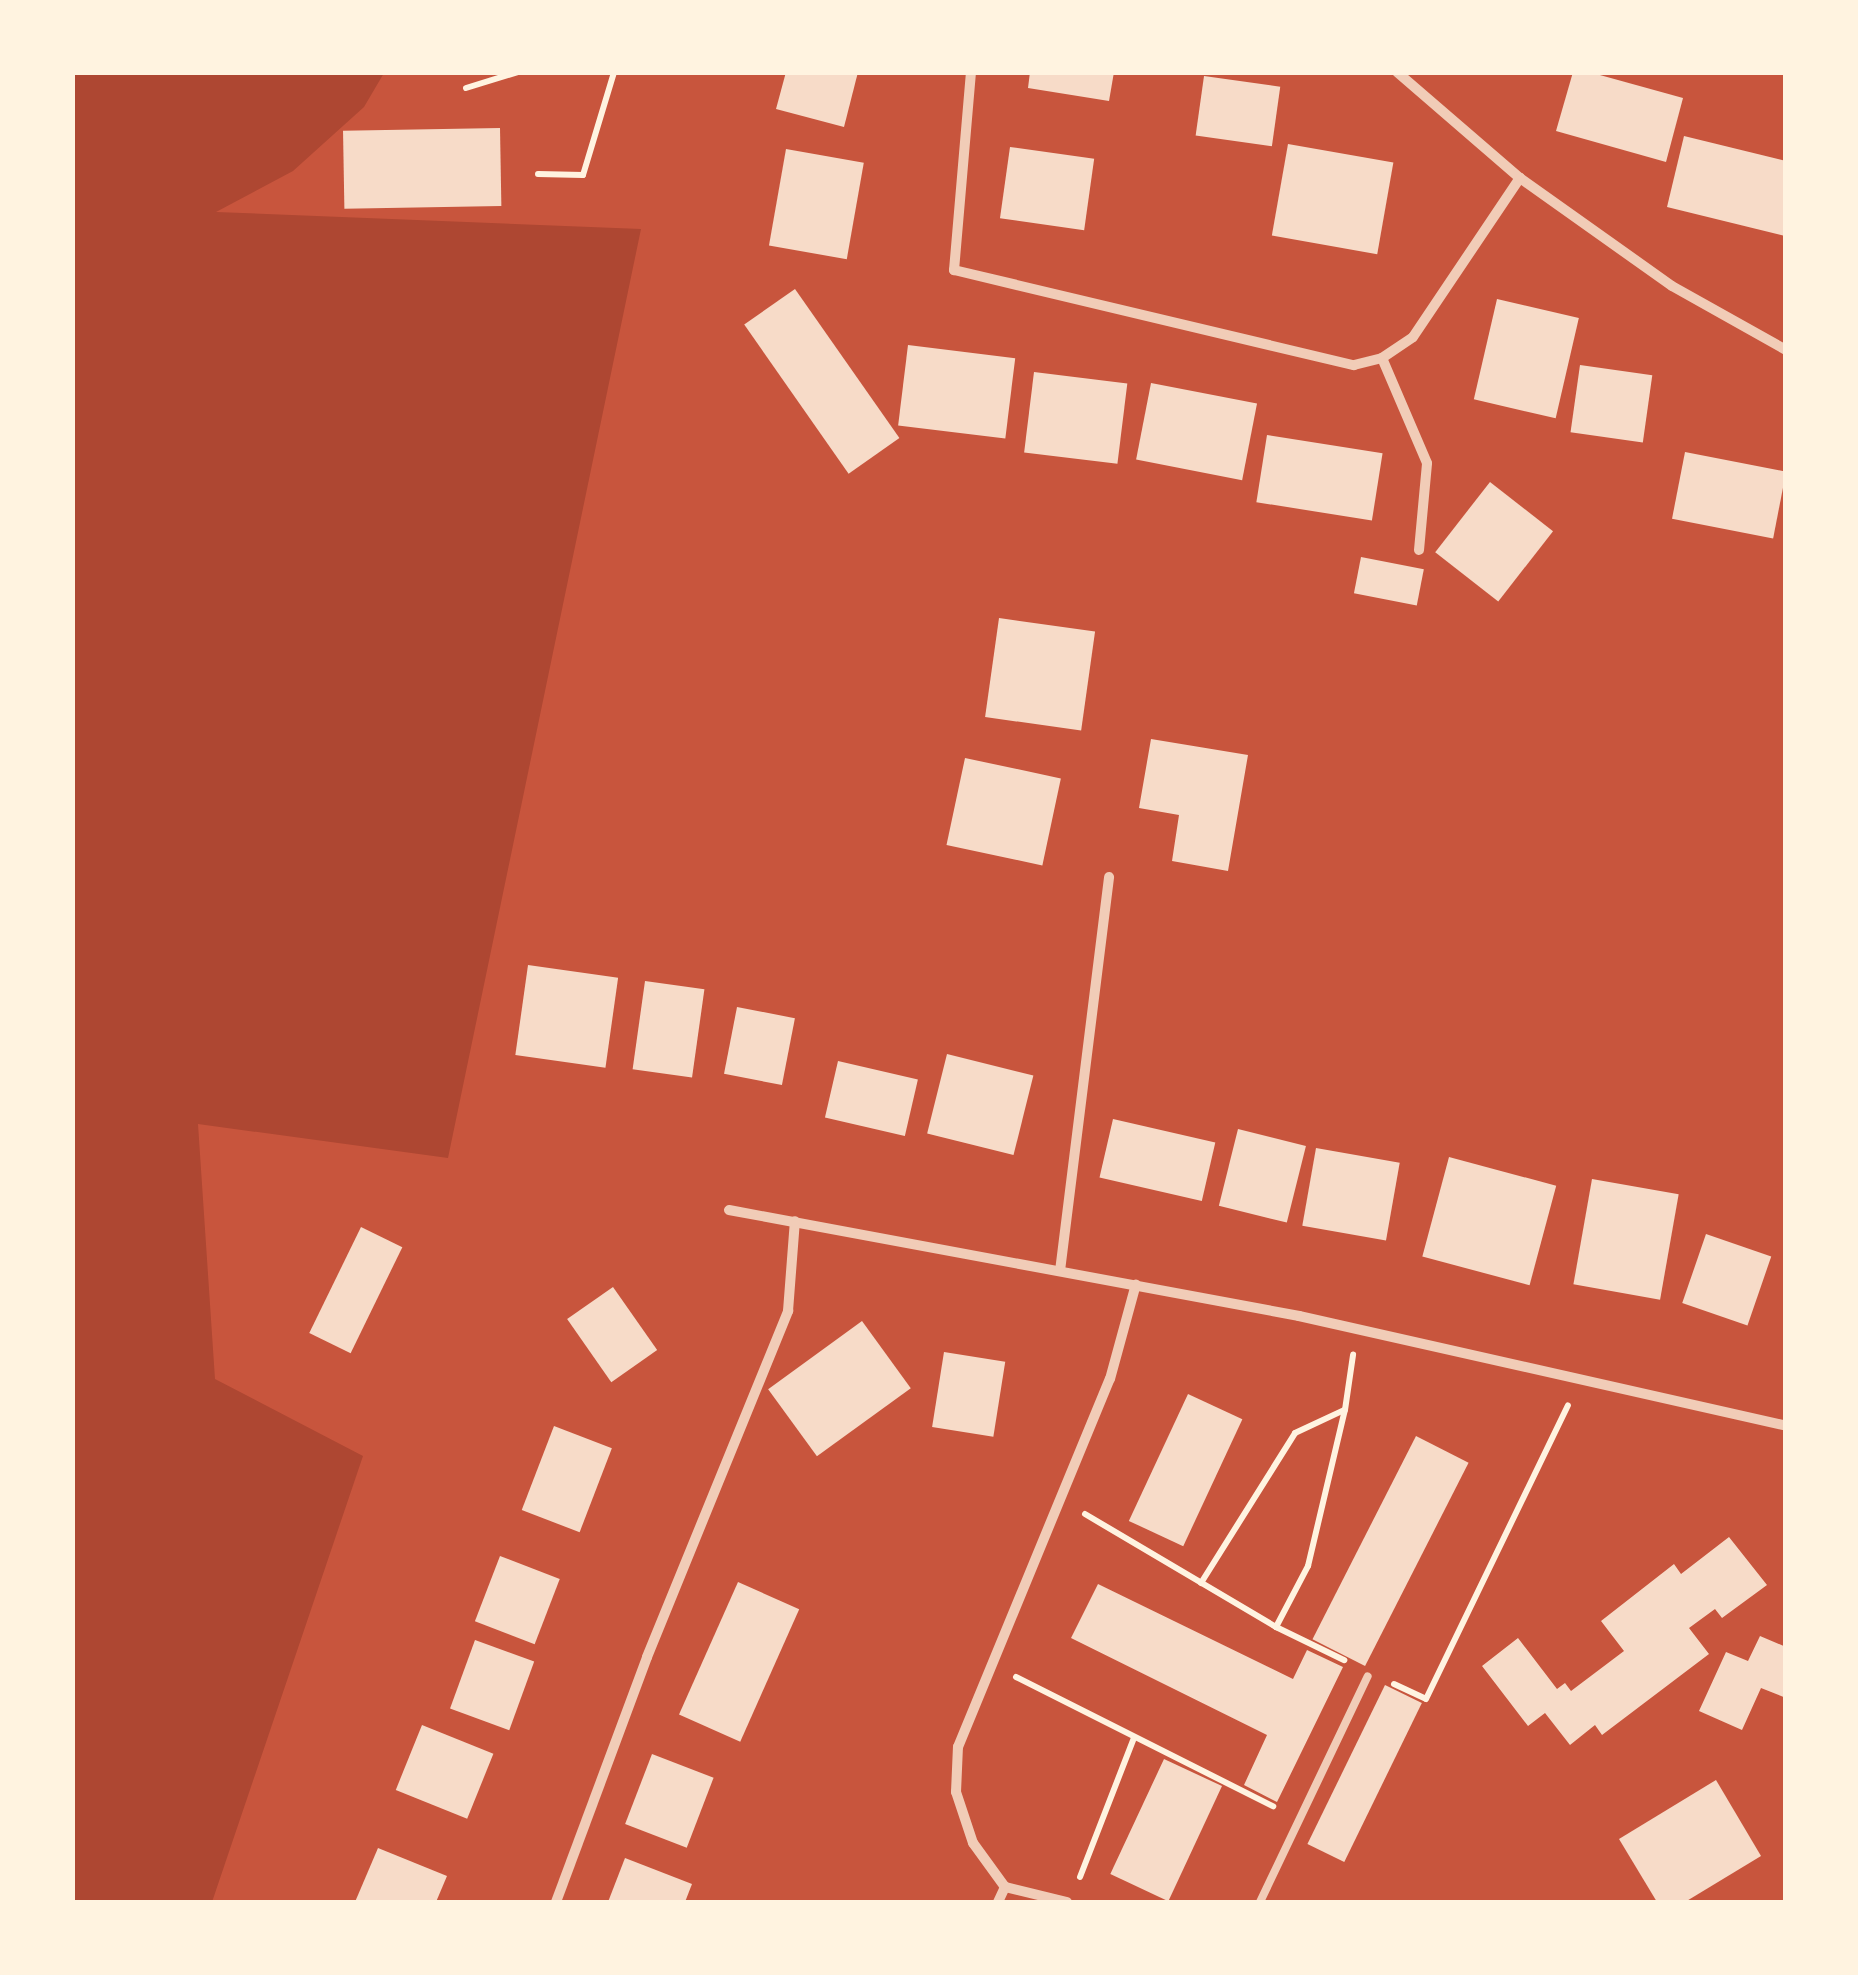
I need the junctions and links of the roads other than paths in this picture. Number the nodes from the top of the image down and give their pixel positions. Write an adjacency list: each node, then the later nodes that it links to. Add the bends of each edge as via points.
1 (971, 72): 5 (street, via 954,270 1354,365)
2 (1396, 72): 3 (street)
3 (1520, 178): 4 (street, via 1672,286); 5 (street, via 1413,337)
4 (1786, 350)
5 (1382, 358): 6 (street, via 1427,463)
6 (1419, 550)
7 (1109, 877): 10 (street)
8 (728, 1210): 9 (street)
9 (795, 1220): 10 (street); 15 (street, via 788,1312)
10 (1060, 1271): 11 (street)
11 (1136, 1284): 12 (street, via 1573,1374); 14 (street, via 1110,1379 958,1747 956,1792 974,1842)
12 (1786, 1426)
13 (1368, 1676): 18 (lane)
14 (1005, 1887): 16 (street); 17 (street)
15 (556, 1902)
16 (998, 1902)
17 (1067, 1902)
18 (1260, 1902)

